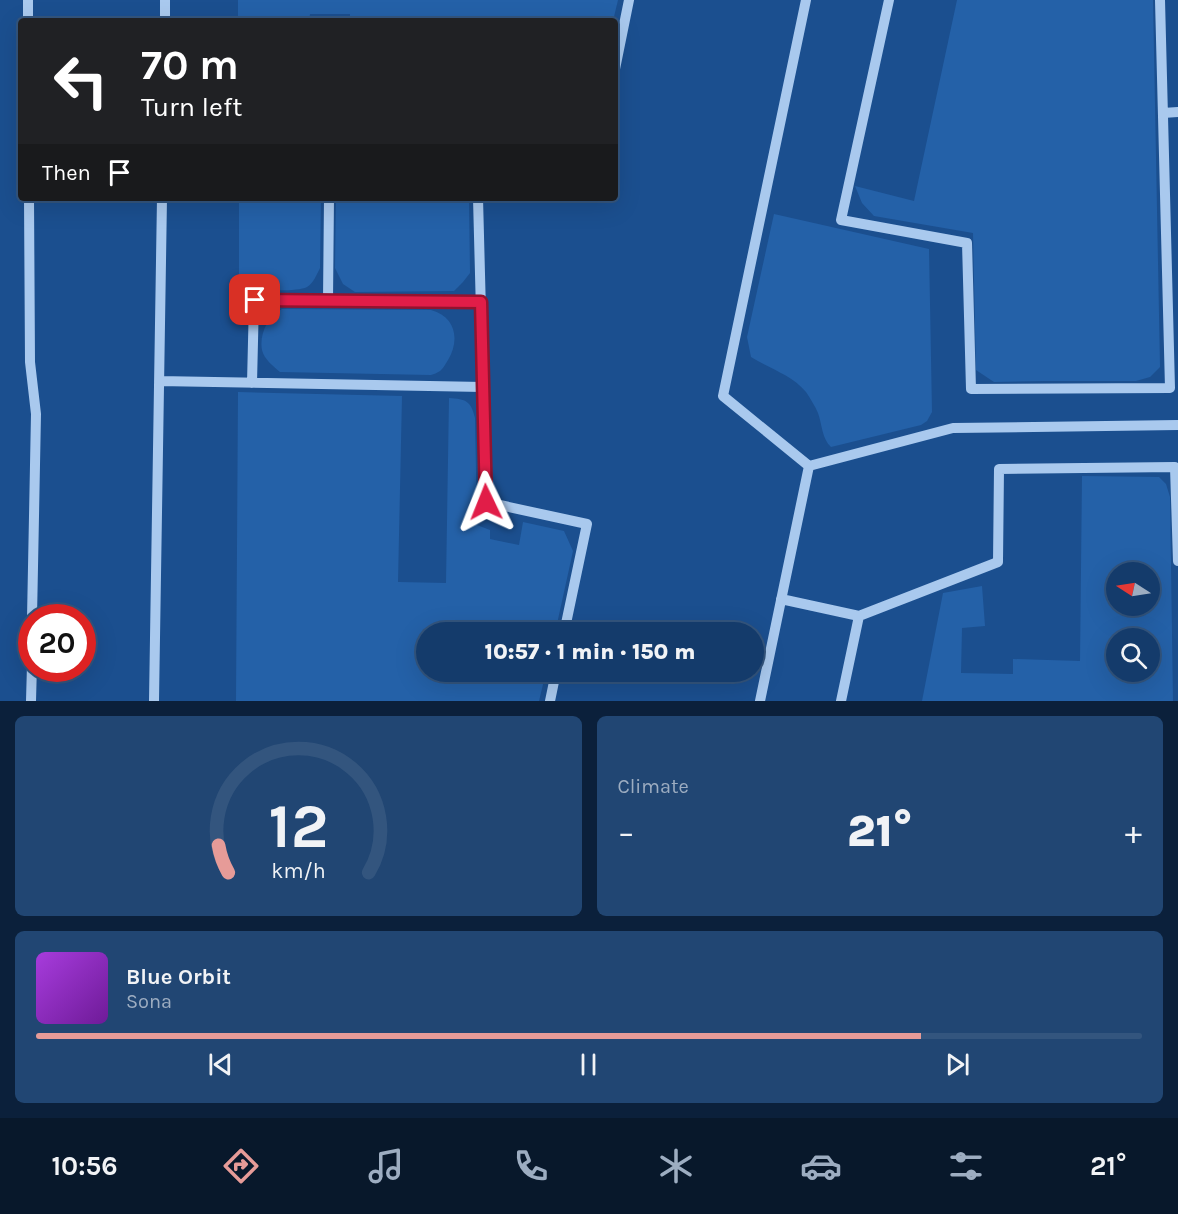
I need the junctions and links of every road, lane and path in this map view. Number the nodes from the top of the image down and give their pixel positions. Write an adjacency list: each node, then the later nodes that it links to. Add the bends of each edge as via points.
1 (28, 0): 7 (lane)
2 (165, 0): 8 (lane)
3 (629, 0): 9 (lane)
4 (806, 0): 22 (lane, via 723,396)
5 (889, 0): 11 (lane, via 841,220 967,243 971,389 1170,388)
6 (1160, 0): 11 (lane)
7 (28, 18)
8 (165, 18)
9 (618, 54)
10 (1178, 112): 11 (lane)
11 (1163, 113)
12 (29, 201): 25 (lane, via 30,362 36,414)
13 (162, 201): 18 (lane)
14 (329, 201): 16 (lane)
15 (478, 201): 17 (lane)
16 (328, 300): 17 (lane); 19 (lane, via 255,300)
17 (481, 302): 20 (lane)
18 (159, 381): 19 (lane); 31 (lane)
19 (252, 383): 20 (lane)
20 (483, 387): 27 (lane, via 486,502 587,524)
21 (1178, 425): 22 (lane, via 953,428)
22 (809, 466): 24 (lane)
23 (1178, 561): 26 (lane, via 1175,467 999,469 998,562)
24 (781, 599): 26 (lane); 33 (lane)
25 (32, 604)
26 (859, 616): 34 (lane)
27 (566, 622)
28 (32, 682): 30 (lane)
29 (554, 682): 32 (lane)
30 (31, 701)
31 (154, 701)
32 (550, 701)
33 (760, 701)
34 (841, 701)

